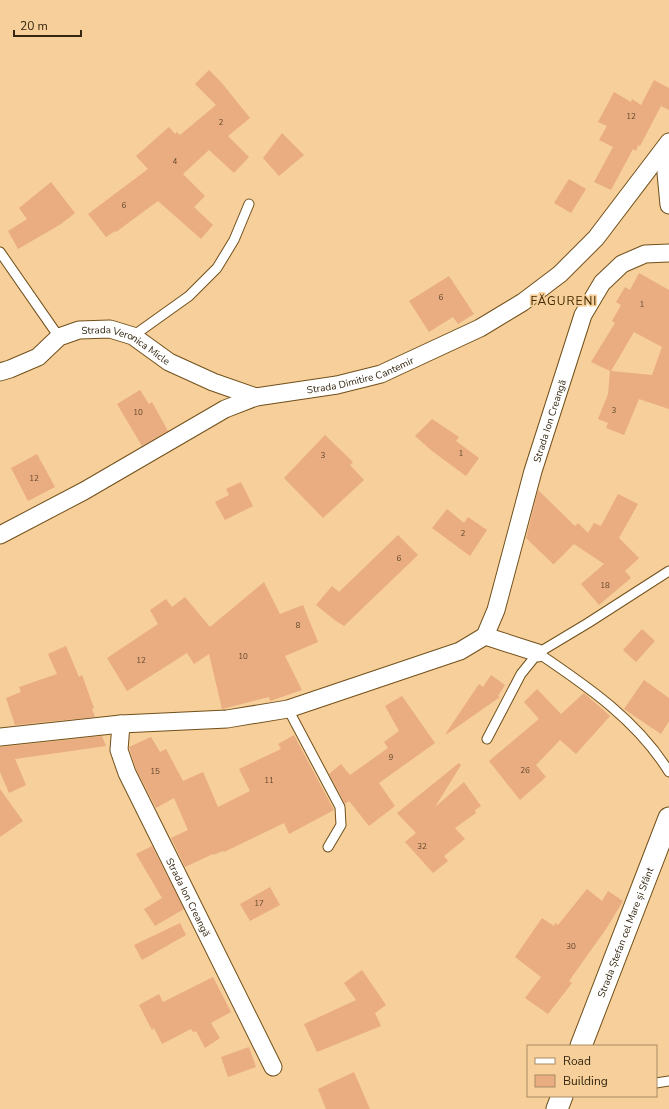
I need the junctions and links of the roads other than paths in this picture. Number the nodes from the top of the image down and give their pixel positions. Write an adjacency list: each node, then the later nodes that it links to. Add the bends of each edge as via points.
1 (669, 142): 3 (street, via 666,173); 9 (street, Strada Dimitire Cantemir, via 596,238 560,274 524,302 480,328 381,374 337,385)
2 (249, 204): 6 (lane, via 234,240 217,268 189,296)
3 (669, 205)
4 (0, 252): 7 (lane)
5 (669, 253): 12 (street, Strada Ion Creangă, via 645,254 622,264 602,283 583,315 533,471 496,610)
6 (133, 336): 7 (street, Strada Veronica Micle, via 110,328 79,330); 9 (street, Strada Veronica Micle, via 169,362 213,382)
7 (59, 337): 8 (street, Strada Veronica Micle, via 38,357)
8 (0, 372)
9 (256, 397): 10 (street, Strada Dimitire Cantemir, via 225,409 84,491)
10 (0, 535)
11 (669, 571): 13 (lane)
12 (485, 636): 13 (street); 14 (street, via 460,651)
13 (538, 653): 17 (lane, via 520,674); 18 (lane, via 582,682 621,716 658,755)
14 (288, 709): 15 (street, via 227,719); 20 (lane, via 340,807 341,825)
15 (121, 724): 16 (street); 22 (street, Strada Ion Creangă, via 119,750 127,774)
16 (0, 737)
17 (486, 739)
18 (669, 772)
19 (669, 818): 21 (street, Strada Ștefan cel Mare și Sfânt)
20 (328, 847)
21 (581, 1045)
22 (273, 1067)
23 (669, 1081): 24 (lane)
24 (657, 1083)
25 (562, 1097): 26 (street)
26 (557, 1109)

